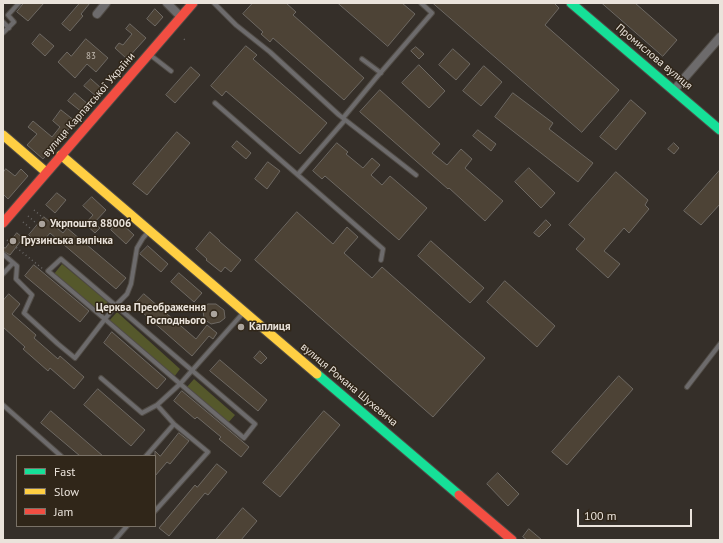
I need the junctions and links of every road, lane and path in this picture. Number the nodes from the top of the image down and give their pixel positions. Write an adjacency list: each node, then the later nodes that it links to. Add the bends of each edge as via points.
1 (19, 3): 11 (lane, via 8,15 14,22)
2 (106, 3): 8 (street)
3 (166, 3): 9 (street)
4 (193, 3): 9 (street, вулиця Карпатської України)
5 (214, 3): 20 (lane)
6 (421, 3): 17 (lane, via 432,13)
7 (571, 3): 18 (street, Промислова вулиця)
8 (97, 14)
9 (181, 17): 14 (street, вулиця Карпатської України)
10 (3, 22): 11 (lane)
11 (9, 28): 12 (lane)
12 (3, 34)
13 (720, 37): 18 (street)
14 (149, 53): 16 (lane); 23 (street, вулиця Карпатської України)
15 (362, 59): 17 (lane)
16 (171, 71)
17 (381, 73): 20 (lane)
18 (674, 90): 21 (street, Промислова вулиця)
19 (215, 103): 25 (lane)
20 (344, 119): 25 (lane); 26 (lane)
21 (720, 130)
22 (3, 135): 24 (street)
23 (61, 155): 24 (street, вулиця Карпатської України); 34 (street, вулиця Романа Шухевича)
24 (46, 172): 32 (street, вулиця Карпатської України)
25 (298, 174): 36 (lane, via 384,249)
26 (416, 175)
27 (34, 210): 29 (path)
28 (28, 216): 31 (path)
29 (41, 216)
30 (23, 222): 33 (path)
31 (36, 222)
32 (3, 224)
33 (30, 228)
34 (149, 231): 39 (lane, via 137,248 127,294); 40 (street, вулиця Романа Шухевича)
35 (3, 254): 37 (lane)
36 (381, 260)
37 (13, 263): 38 (lane); 41 (lane, via 17,266 16,279 32,294 24,313 75,358)
38 (3, 274)
39 (116, 305): 41 (lane); 41 (lane, via 61,259 48,271); 43 (lane)
40 (244, 312): 43 (lane); 55 (street, вулиця Романа Шухевича)
41 (105, 319): 45 (lane)
42 (720, 344): 46 (lane)
43 (192, 369): 45 (lane); 45 (lane, via 255,424 244,438)
44 (101, 378): 48 (lane, via 142,413)
45 (180, 384): 48 (lane)
46 (687, 387)
47 (3, 405): 50 (lane)
48 (157, 406): 49 (lane)
49 (174, 424): 51 (lane); 52 (lane, via 208,452)
50 (61, 455)
51 (147, 455)
52 (156, 510)
53 (126, 527): 54 (lane)
54 (115, 540)
55 (512, 540)

